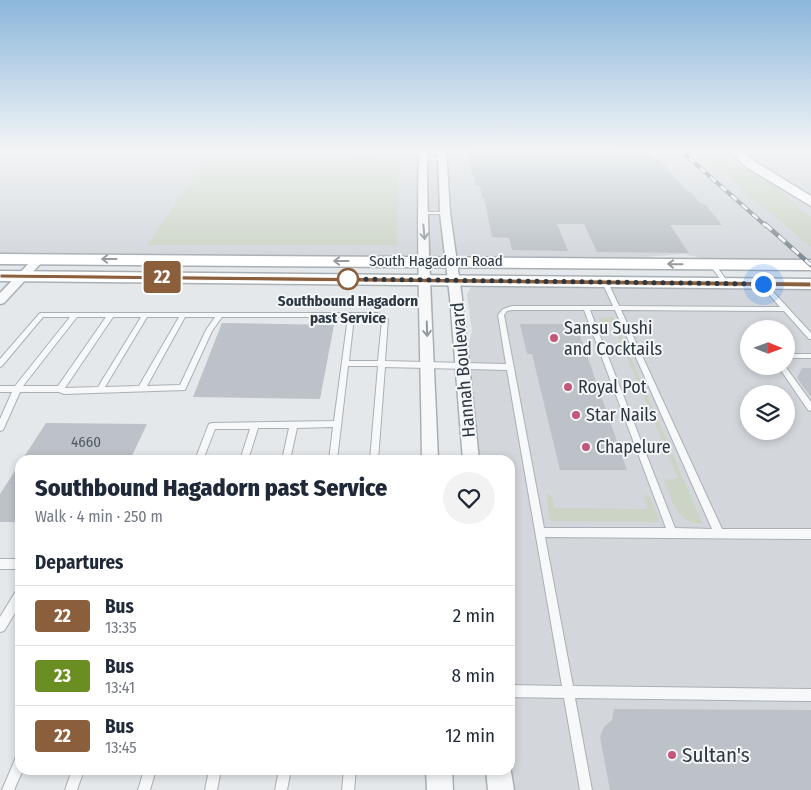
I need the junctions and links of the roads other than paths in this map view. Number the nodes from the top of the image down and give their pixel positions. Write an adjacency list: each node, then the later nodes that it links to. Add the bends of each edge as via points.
1 (422, 186): 5 (street, Hannah Boulevard)
2 (444, 186): 6 (street, Hannah Boulevard)
3 (785, 186): 4 (street)
4 (811, 202)
5 (422, 213): 6 (lane); 10 (street, Hannah Boulevard, one-way to 10)
6 (445, 213): 11 (street, Hannah Boulevard)
7 (0, 258): 8 (street, South Hagadorn Road)
8 (39, 259): 9 (street, South Hagadorn Road, one-way to 8); 15 (street)
9 (186, 260): 10 (street, South Hagadorn Road, one-way to 9); 16 (street, via 171,266)
10 (425, 261): 11 (street, South Hagadorn Road); 17 (street, Hannah Boulevard)
11 (452, 262): 12 (street, South Hagadorn Road, one-way to 11); 18 (street, Hannah Boulevard)
12 (712, 264): 13 (street, South Hagadorn Road); 20 (lane)
13 (811, 265)
14 (0, 276): 15 (street, South Hagadorn Road)
15 (23, 276): 16 (street, South Hagadorn Road); 23 (street)
16 (163, 277): 17 (street, South Hagadorn Road)
17 (426, 281): 18 (street, South Hagadorn Road); 39 (street, Hannah Boulevard, one-way to 39)
18 (454, 281): 19 (street, South Hagadorn Road); 40 (street, Hannah Boulevard)
19 (605, 282): 20 (street, South Hagadorn Road); 25 (lane)
20 (726, 283): 21 (street, South Hagadorn Road)
21 (763, 284): 22 (street, South Hagadorn Road); 26 (lane)
22 (811, 284)
23 (0, 300)
24 (586, 308): 25 (lane); 41 (lane, via 512,308 503,312 501,318); 61 (lane)
25 (617, 308): 26 (lane); 62 (lane)
26 (784, 309): 33 (lane)
27 (75, 315): 28 (lane); 37 (lane, via 40,315); 47 (lane)
28 (111, 315): 29 (lane); 43 (lane)
29 (145, 315): 30 (lane); 44 (lane)
30 (183, 315): 31 (lane); 45 (lane)
31 (220, 315): 32 (lane); 45 (lane, via 209,330 182,388)
32 (351, 315): 36 (lane); 38 (lane, via 378,315 385,320)
33 (811, 337)
34 (795, 356): 35 (lane)
35 (811, 356)
36 (345, 363): 38 (lane); 50 (lane)
37 (0, 364)
38 (381, 365): 39 (lane); 57 (lane)
39 (428, 366): 40 (lane); 58 (street, Hannah Boulevard)
40 (463, 366): 41 (lane); 59 (street, Hannah Boulevard)
41 (510, 367): 60 (lane)
42 (787, 375): 48 (lane)
43 (60, 388): 44 (lane, via 64,391); 47 (lane)
44 (101, 388): 45 (lane)
45 (142, 388)
46 (0, 389): 47 (lane)
47 (17, 389): 52 (lane)
48 (811, 408)
49 (294, 424): 50 (lane); 51 (lane); 55 (lane)
50 (337, 424): 56 (lane)
51 (255, 425): 53 (lane, via 212,426); 54 (lane)
52 (0, 428)
53 (201, 455)
54 (246, 455)
55 (287, 455)
56 (334, 455)
57 (374, 455)
58 (430, 455)
59 (471, 455)
60 (539, 532): 61 (lane); 69 (lane)
61 (672, 532): 62 (lane)
62 (719, 533): 63 (lane)
63 (811, 534)
64 (0, 564): 65 (lane)
65 (15, 564)
66 (15, 603): 67 (lane)
67 (0, 627)
68 (515, 691): 69 (lane)
69 (568, 692): 70 (lane); 87 (lane)
70 (811, 695)
71 (15, 773): 79 (lane)
72 (76, 775): 80 (lane)
73 (148, 775): 81 (lane)
74 (214, 775): 82 (lane)
75 (284, 775): 83 (lane)
76 (350, 775): 84 (lane)
77 (439, 775): 85 (street)
78 (500, 775): 86 (street)
79 (8, 790)
80 (71, 790)
81 (144, 790)
82 (211, 790)
83 (281, 790)
84 (348, 790)
85 (440, 790)
86 (501, 790)
87 (586, 790)

